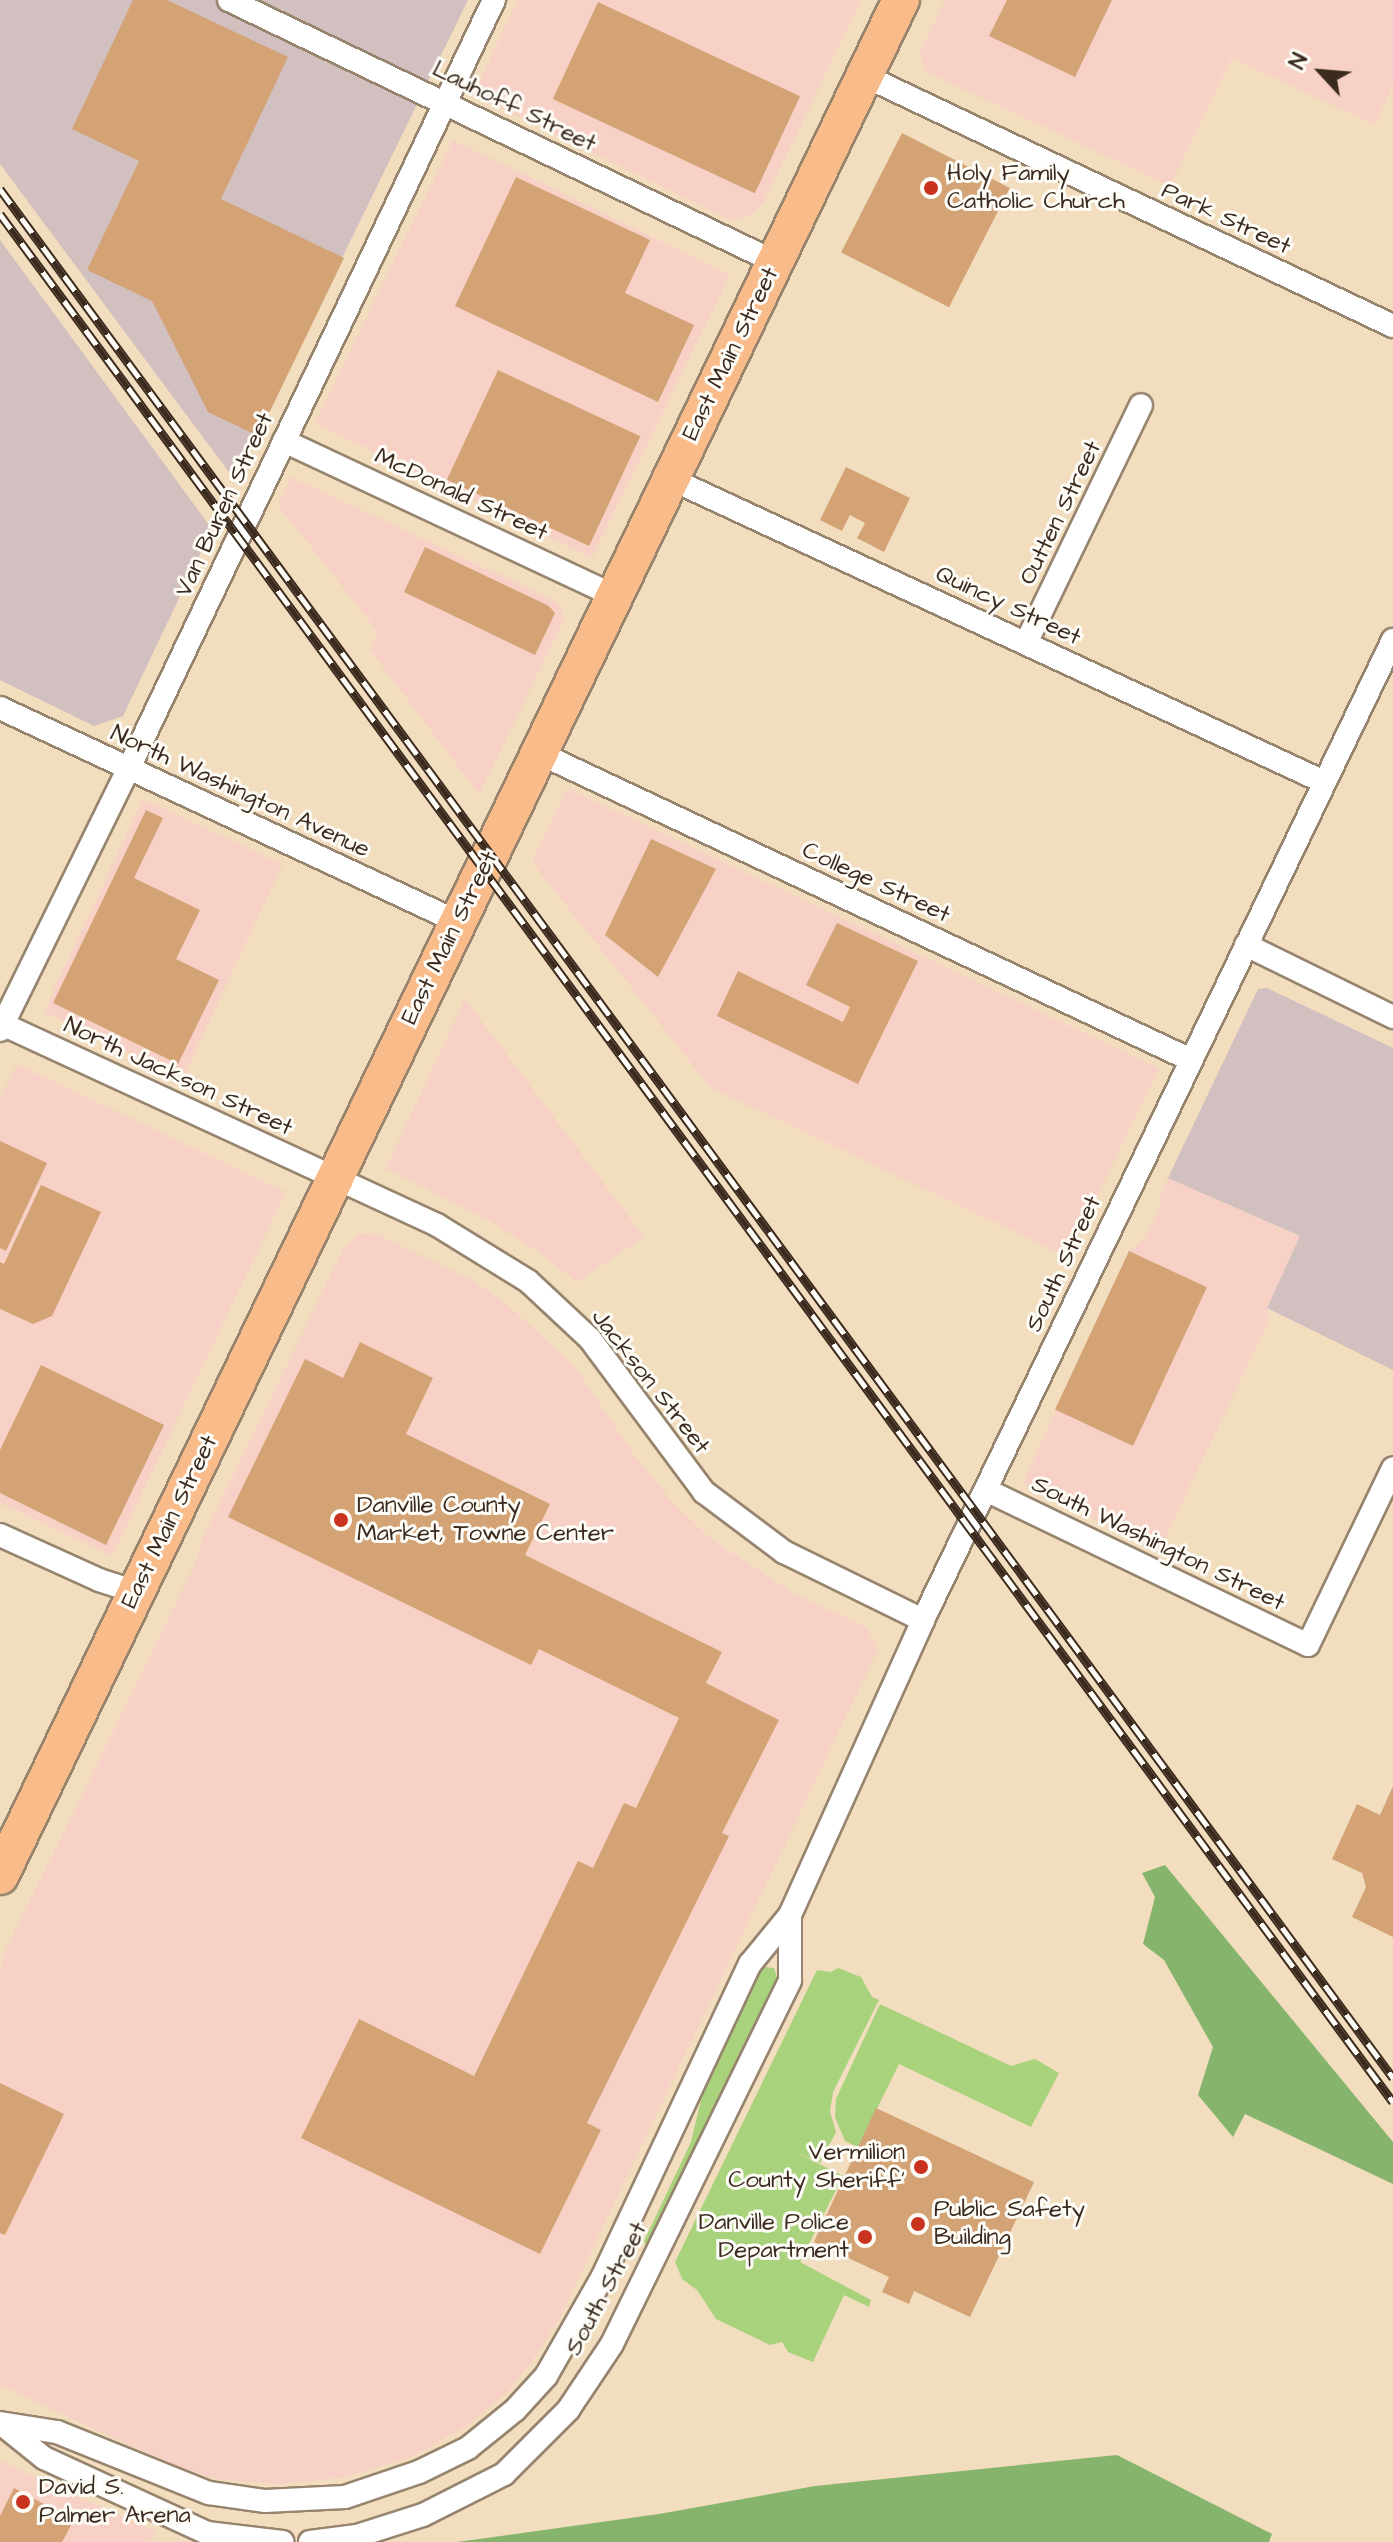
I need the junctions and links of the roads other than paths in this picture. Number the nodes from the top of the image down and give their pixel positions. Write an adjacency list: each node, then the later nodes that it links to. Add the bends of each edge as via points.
1 (229, 0): 5 (street, Lauhoff Street)
2 (494, 0): 5 (street, Van Buren Street)
3 (901, 0): 4 (main road, East Main Street)
4 (865, 76): 6 (main road, East Main Street); 7 (street, Park Street)
5 (446, 102): 6 (street, Lauhoff Street); 9 (street, Van Buren Street)
6 (775, 262): 10 (main road, East Main Street)
7 (1393, 326)
8 (1141, 405): 13 (street, Outten Street)
9 (284, 441): 11 (street, McDonald Street); 16 (street, Van Buren Street)
10 (671, 479): 11 (main road, East Main Street); 13 (street, Quincy Street)
11 (615, 596): 15 (main road, East Main Street)
12 (1393, 640): 17 (street, South Street)
13 (1026, 643): 17 (street, Quincy Street)
14 (0, 708): 16 (street, North Washington Avenue)
15 (541, 754): 18 (main road, East Main Street); 22 (street, College Street)
16 (128, 770): 18 (street, North Washington Avenue); 21 (street, Van Buren Street)
17 (1324, 782): 19 (street, South Street)
18 (458, 922): 23 (main road, East Main Street)
19 (1246, 945): 20 (street); 22 (street, South Street)
20 (1393, 1017)
21 (1, 1025): 23 (street, North Jackson Street)
22 (1189, 1059): 25 (street, South Street)
23 (334, 1179): 27 (main road, East Main Street); 28 (street, Jackson Street, via 437,1225 528,1281 590,1339 704,1492 784,1552)
24 (1393, 1468): 25 (street, South Washington Street, via 1308,1645)
25 (986, 1490): 28 (street, South Street)
26 (0, 1535): 27 (street)
27 (136, 1592): 29 (main road, East Main Street)
28 (923, 1620): 30 (street, South Street)
29 (0, 1876)
30 (790, 1915): 31 (street, South Street, via 750,1964 603,2276 546,2376 468,2448 419,2472 345,2497 265,2501 209,2493 57,2432); 34 (street, South Street, via 790,1980 612,2344 570,2407 504,2474 423,2515 357,2536)
31 (1, 2423): 32 (street, via 44,2458)
32 (190, 2534): 33 (street)
33 (282, 2542)
34 (310, 2542)

